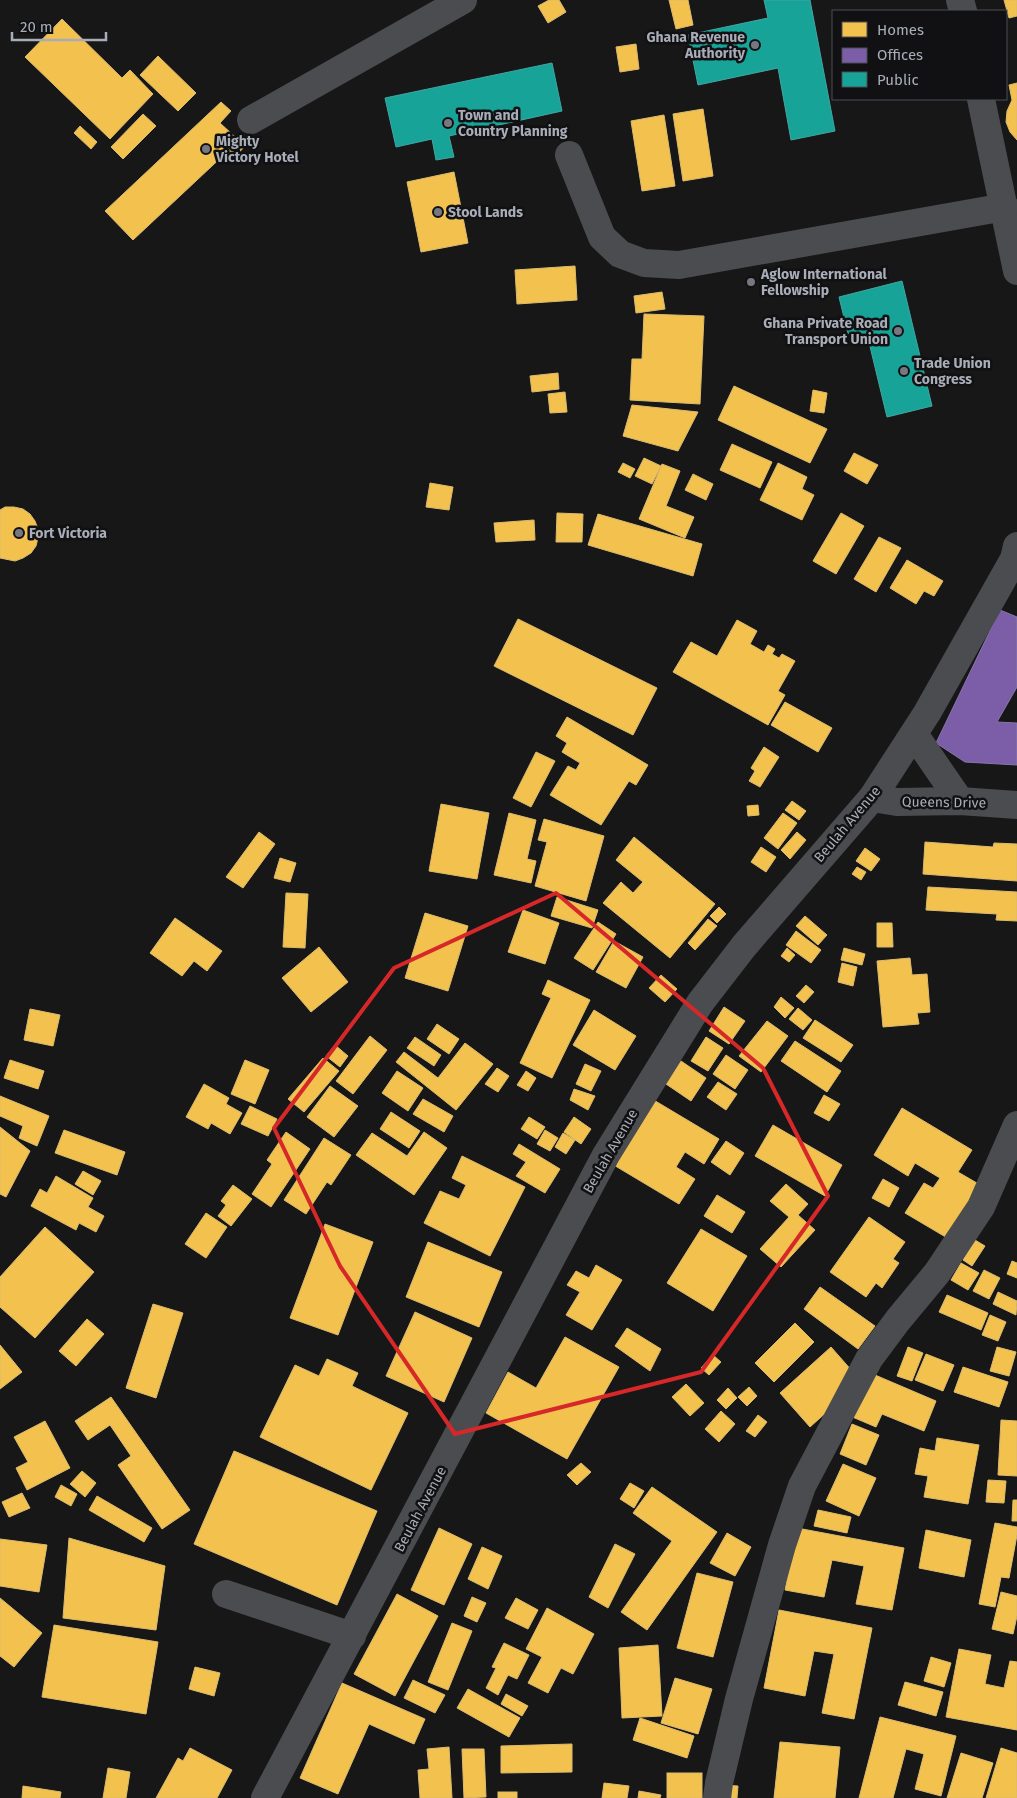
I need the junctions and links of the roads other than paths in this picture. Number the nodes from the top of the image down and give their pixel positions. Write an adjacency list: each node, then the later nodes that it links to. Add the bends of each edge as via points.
1 (463, 0): 3 (street)
2 (981, 100): 5 (street)
3 (251, 120)
4 (568, 155): 5 (street, via 602,237 620,254 644,263 679,265)
5 (1005, 207): 6 (street)
6 (1017, 271)
7 (1017, 546): 8 (street, Beulah Avenue, via 1014,558)
8 (914, 734): 9 (street, Beulah Avenue); 10 (street)
9 (872, 798): 10 (street, Queens Drive, via 897,802); 14 (street, Beulah Avenue, via 744,946 700,1003 606,1155)
10 (960, 801): 11 (street, Queens Drive)
11 (1017, 805)
12 (1017, 1125): 16 (street, via 981,1206 937,1273 869,1359 802,1486 739,1699)
13 (226, 1594): 14 (street)
14 (352, 1636): 15 (street, Beulah Avenue)
15 (265, 1798)
16 (717, 1798)

